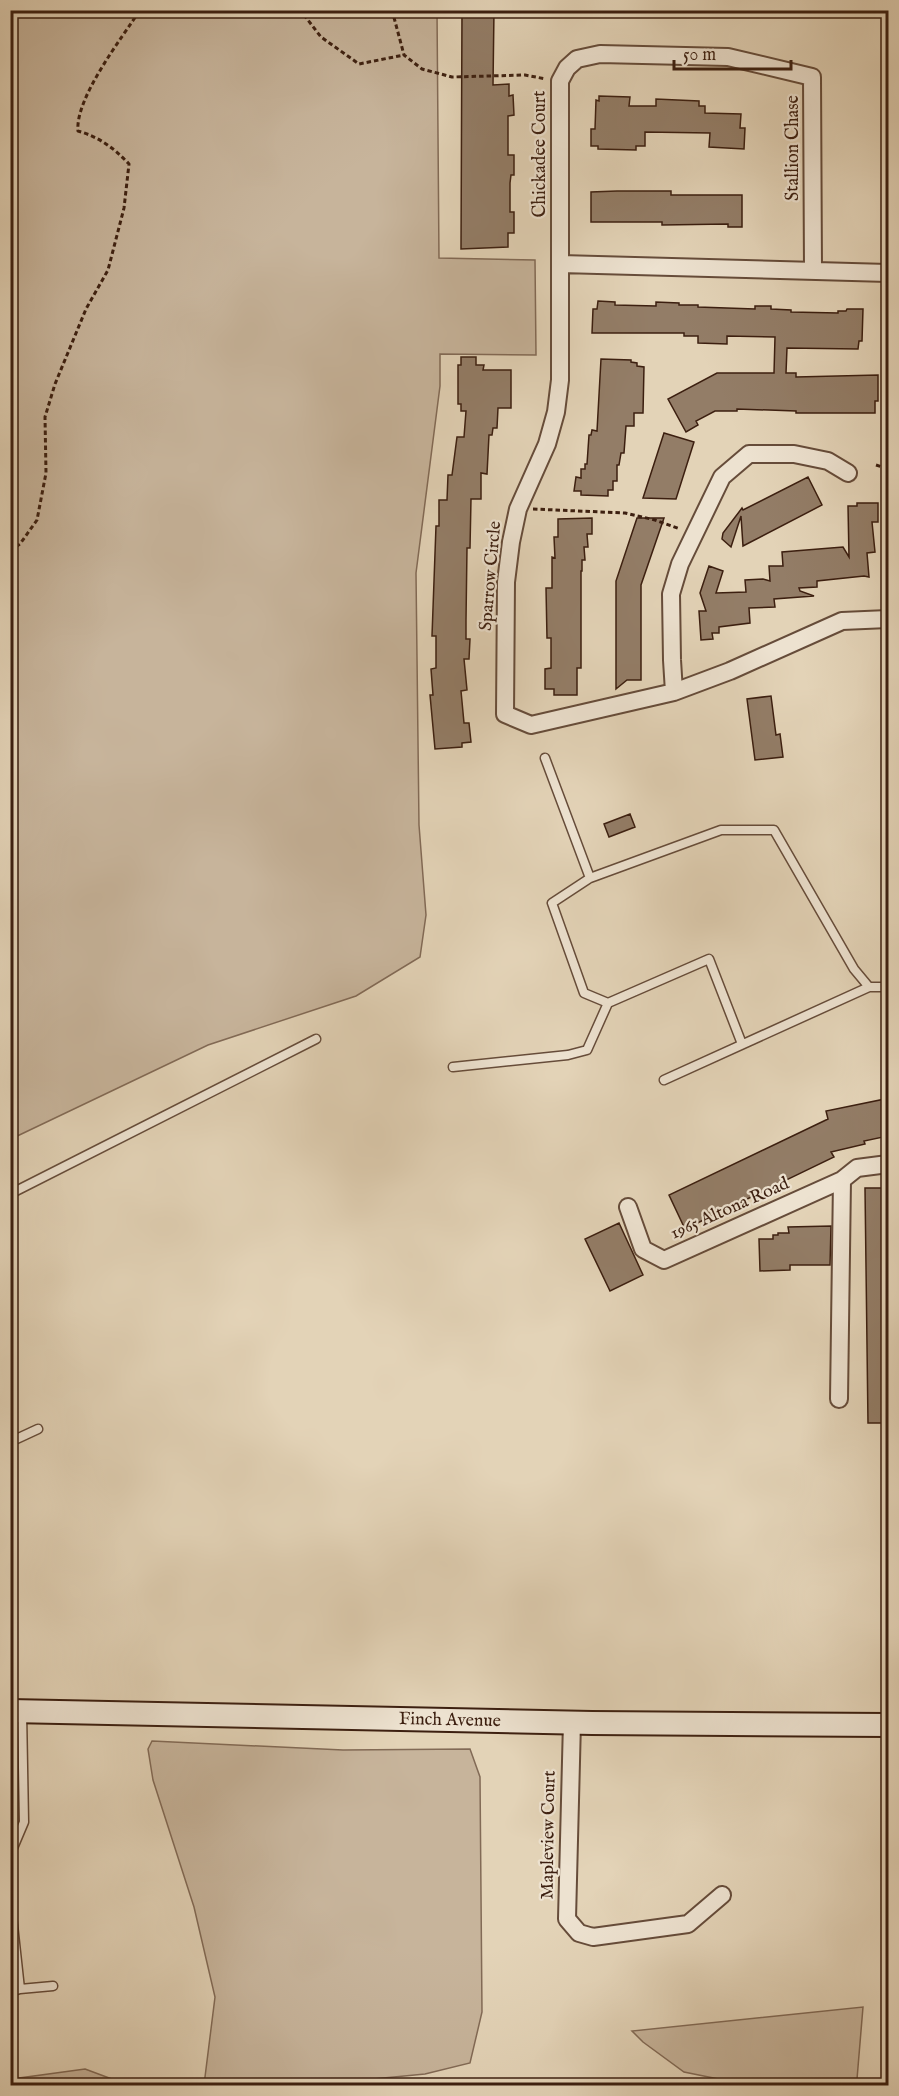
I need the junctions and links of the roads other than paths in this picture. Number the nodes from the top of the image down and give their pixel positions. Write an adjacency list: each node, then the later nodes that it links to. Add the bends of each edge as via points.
1 (728, 57): 2 (street, Chickadee Court, via 600,54 577,59 567,68 560,81); 3 (street, Stallion Chase, via 812,77)
2 (561, 264): 3 (street); 7 (street, Sparrow Circle, via 556,412 547,444 518,509 511,542 505,714 531,725)
3 (813, 270): 4 (street)
4 (888, 273)
5 (848, 473): 7 (street, via 828,460 794,454 749,454 723,477 693,534 672,594)
6 (888, 619): 7 (street, Sparrow Circle, via 842,621)
7 (674, 692)
8 (545, 758): 9 (lane)
9 (590, 878): 10 (lane, via 721,830 774,830 854,969); 12 (lane, via 552,903 584,993)
10 (869, 987): 11 (lane); 14 (lane)
11 (888, 987)
12 (608, 1003): 14 (lane, via 709,959); 15 (lane, via 587,1050)
13 (316, 1039): 19 (lane)
14 (742, 1044): 16 (lane)
15 (453, 1067)
16 (664, 1080)
17 (888, 1164): 18 (street, 1965 Altona Road, via 857,1168)
18 (842, 1180): 20 (street, 1965 Altona Road, via 664,1260 643,1249); 21 (street)
19 (10, 1194)
20 (628, 1208)
21 (839, 1399)
22 (38, 1429): 23 (lane)
23 (10, 1442)
24 (16, 1712): 25 (main road, Finch Avenue); 27 (lane, via 24,1822)
25 (572, 1722): 26 (main road, Finch Avenue); 28 (street, Mapleview Court, via 567,1919 579,1933 593,1937 688,1924)
26 (888, 1725)
27 (10, 1855)
28 (722, 1894)
29 (10, 1897): 31 (lane)
30 (53, 1986): 31 (lane)
31 (20, 1989): 32 (lane)
32 (10, 1992)

